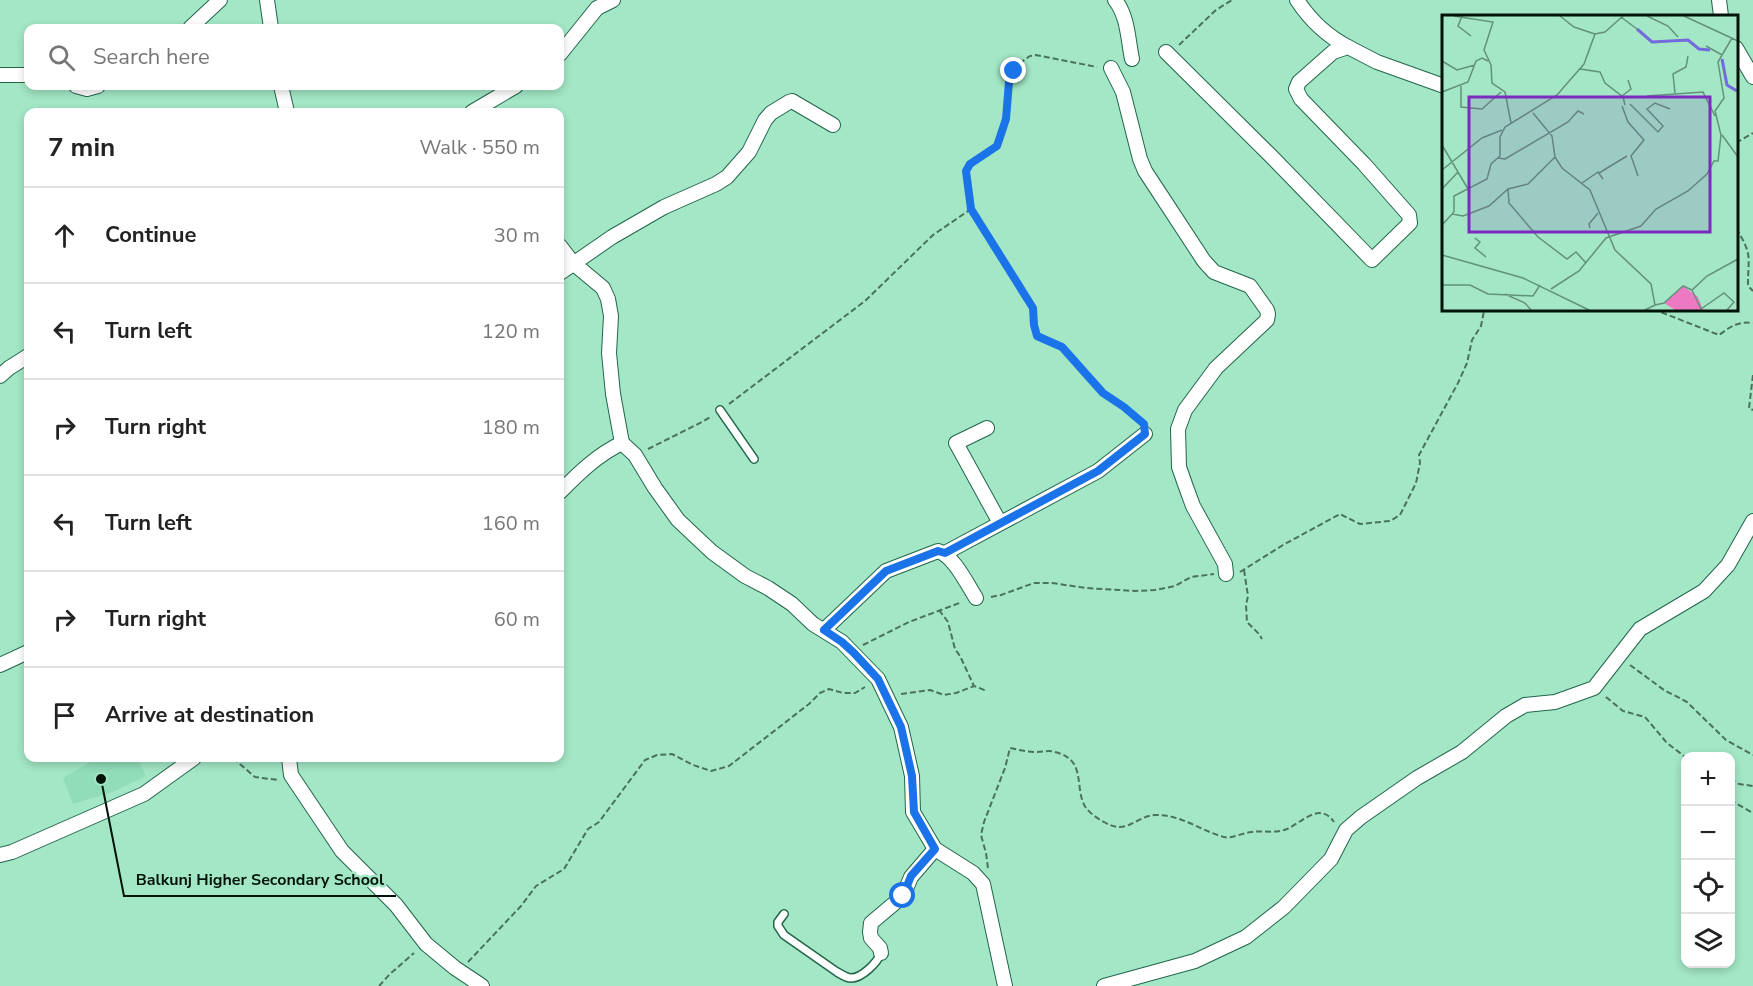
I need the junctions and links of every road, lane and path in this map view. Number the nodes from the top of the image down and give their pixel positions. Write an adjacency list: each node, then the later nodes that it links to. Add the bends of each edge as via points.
1 (220, 0): 9 (street)
2 (267, 0): 10 (street)
3 (613, 0): 12 (street, via 597,8)
4 (1115, 0): 15 (street, via 1124,17)
5 (1232, 0): 14 (path)
6 (1297, 0): 11 (street, via 1317,26)
7 (1719, 0): 8 (street)
8 (1721, 15)
9 (194, 24)
10 (270, 24)
11 (1348, 47): 14 (street, via 1333,52 1296,89 1409,215 1410,223 1372,260); 20 (street)
12 (564, 49)
13 (1738, 50): 19 (street)
14 (1166, 52)
15 (1132, 59)
16 (1112, 68): 28 (path, via 1036,55 1024,60 1009,82 1006,119 997,146 966,171); 52 (street, via 1123,92 1140,159 1153,186 1214,272 1250,286 1267,310 1267,320 1216,368 1185,410 1178,429 1179,467 1193,506 1225,564)
17 (0, 75): 18 (street)
18 (24, 75)
19 (1753, 77)
20 (1442, 85)
21 (282, 90): 23 (street)
22 (509, 90): 24 (street)
23 (286, 108)
24 (479, 108)
25 (833, 126): 31 (street, via 789,102 765,120 748,152 727,177 664,207)
26 (1753, 133): 27 (path)
27 (1738, 142)
28 (971, 209): 40 (path, via 933,235 865,301); 43 (path, via 1033,308 1037,336 1062,347 1103,393 1144,424)
29 (1738, 229): 33 (path, via 1752,251 1748,286)
30 (564, 251): 31 (street)
31 (573, 263): 32 (street); 44 (street, via 603,288 608,299 609,353)
32 (564, 270)
33 (1753, 291)
34 (1486, 310): 51 (path, via 1458,383 1419,455 1416,483 1400,515 1390,521 1360,524 1340,514)
35 (1656, 310): 36 (path, via 1719,335 1734,324)
36 (1753, 323)
37 (24, 359): 39 (street)
38 (1753, 375): 41 (path, via 1749,408)
39 (0, 376)
40 (720, 410): 45 (path); 46 (lane)
41 (1753, 410)
42 (987, 428): 49 (street, via 956,443)
43 (1145, 434): 49 (street, via 1098,471)
44 (622, 443): 45 (street); 47 (street, via 589,463)
45 (635, 454): 55 (street, via 678,520 712,552)
46 (754, 459)
47 (564, 488)
48 (1753, 521): 59 (street, via 1728,565 1704,591 1640,629)
49 (1000, 524): 50 (street)
50 (945, 553): 53 (street); 55 (street, via 938,551 886,571)
51 (1244, 570): 52 (path); 56 (path, via 1246,622)
52 (1226, 574): 53 (path, via 1191,577 1155,590 1135,591 1034,583 1001,596)
53 (975, 598): 54 (path)
54 (939, 610): 57 (path, via 864,644); 62 (path, via 948,622 955,648)
55 (824, 630): 57 (street)
56 (1262, 639)
57 (854, 653): 61 (street)
58 (24, 654): 60 (street)
59 (1618, 656): 63 (street); 67 (path, via 1687,702 1726,740)
60 (0, 665)
61 (878, 679): 65 (street); 83 (path, via 855,693 830,689 820,693 729,766 711,771 672,754 657,754 645,760 599,822 588,829 564,869 536,886 466,964)
62 (974, 686): 64 (path); 65 (path, via 944,695 930,690)
63 (1594, 688): 66 (path, via 1623,711 1645,717); 76 (street, via 1555,702 1525,705)
64 (987, 691)
65 (886, 696): 77 (street, via 901,727 912,776 914,812)
66 (1681, 753)
67 (1753, 755)
68 (188, 762): 78 (street, via 144,794)
69 (237, 762): 71 (path, via 255,777 279,780)
70 (289, 762): 71 (street)
71 (291, 776): 81 (street, via 342,851 396,904)
72 (1735, 782): 73 (path)
73 (1753, 786)
74 (1735, 803): 75 (path)
75 (1753, 813)
76 (1346, 830): 79 (path, via 1326,815 1317,814 1286,830 1253,831 1228,838 1158,815 1122,827 1105,823 1087,809 1076,767 1070,760 1055,752 1010,748 981,835 988,870); 87 (street, via 1331,859 1284,907 1246,937 1195,961)
77 (935, 849): 79 (street, via 973,873); 82 (street, via 911,876 903,896 871,923 871,938)
78 (0, 855)
79 (982, 884): 86 (street)
80 (784, 914): 82 (lane, via 778,926 784,935 846,977 864,973)
81 (426, 944): 83 (street); 84 (path)
82 (881, 953)
83 (455, 968): 85 (street)
84 (379, 986)
85 (482, 986)
86 (1005, 986)
87 (1104, 986)

